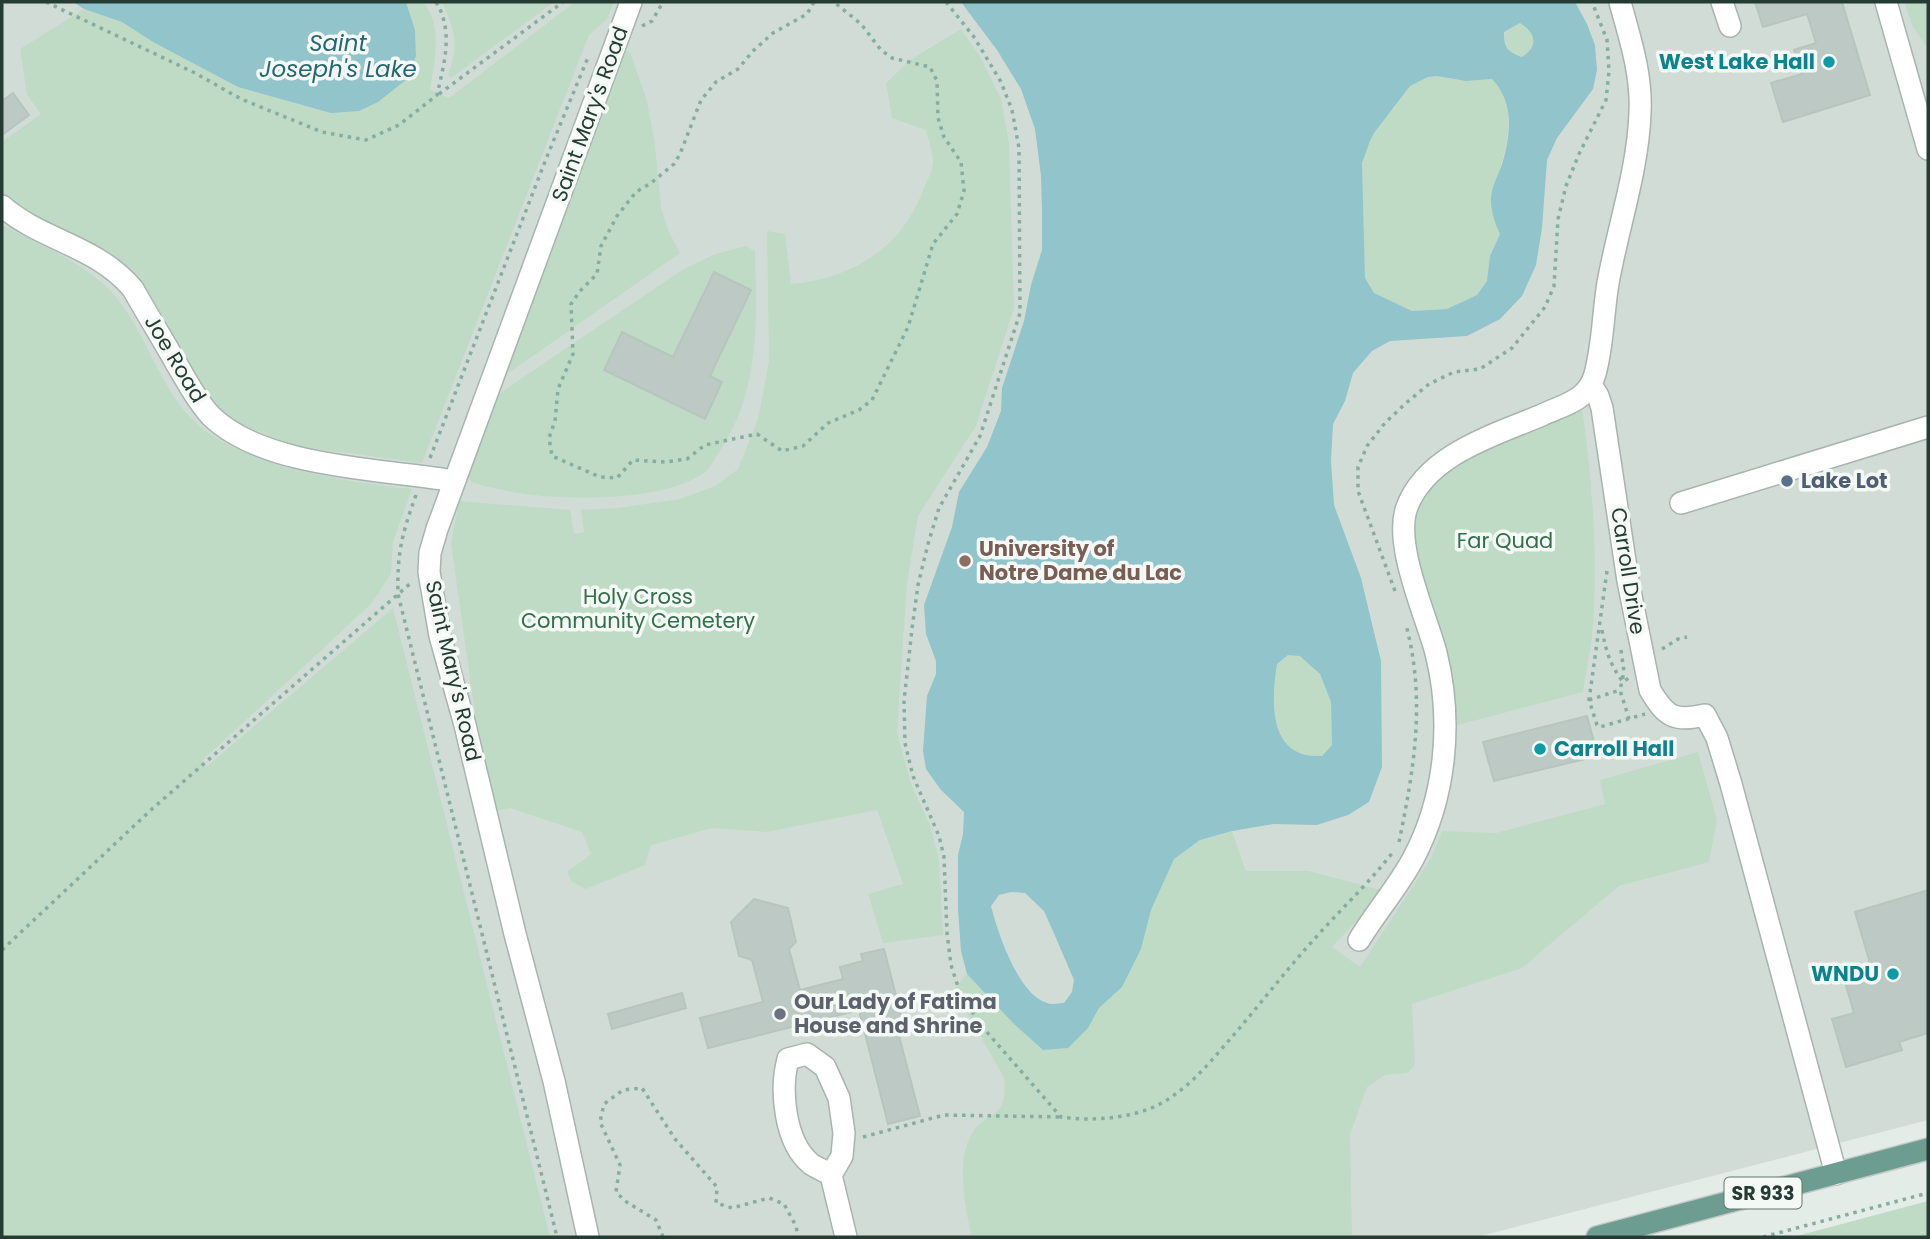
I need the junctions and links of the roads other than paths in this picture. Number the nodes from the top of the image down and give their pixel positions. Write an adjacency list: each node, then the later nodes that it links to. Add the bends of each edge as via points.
1 (631, 2): 10 (street, Saint Mary's Road)
2 (1620, 2): 8 (street, via 1637,65 1640,113)
3 (1722, 2): 5 (street)
4 (1886, 2): 6 (street)
5 (1730, 26)
6 (1928, 149)
7 (2, 206): 10 (street, Joe Road, via 99,258 124,279 197,399 236,435 332,465)
8 (1591, 385): 12 (street, via 1571,402 1448,459 1430,474 1407,507 1403,536 1444,696 1443,760 1427,829 1414,858); 14 (street, Carroll Drive, via 1602,408 1645,675 1650,690 1672,717 1685,720 1705,715 1717,738)
9 (1928, 427): 11 (street)
10 (454, 481): 16 (street, Saint Mary's Road, via 430,553 440,636 554,1080)
11 (1681, 503)
12 (1359, 940)
13 (1928, 1149): 14 (main road, SR 933)
14 (1836, 1174): 18 (main road, SR 933)
15 (831, 1175): 15 (street, via 842,1156 839,1098 825,1067 807,1054 788,1059 784,1104 794,1139 810,1163); 17 (street)
16 (588, 1237)
17 (846, 1237)
18 (1597, 1237)

